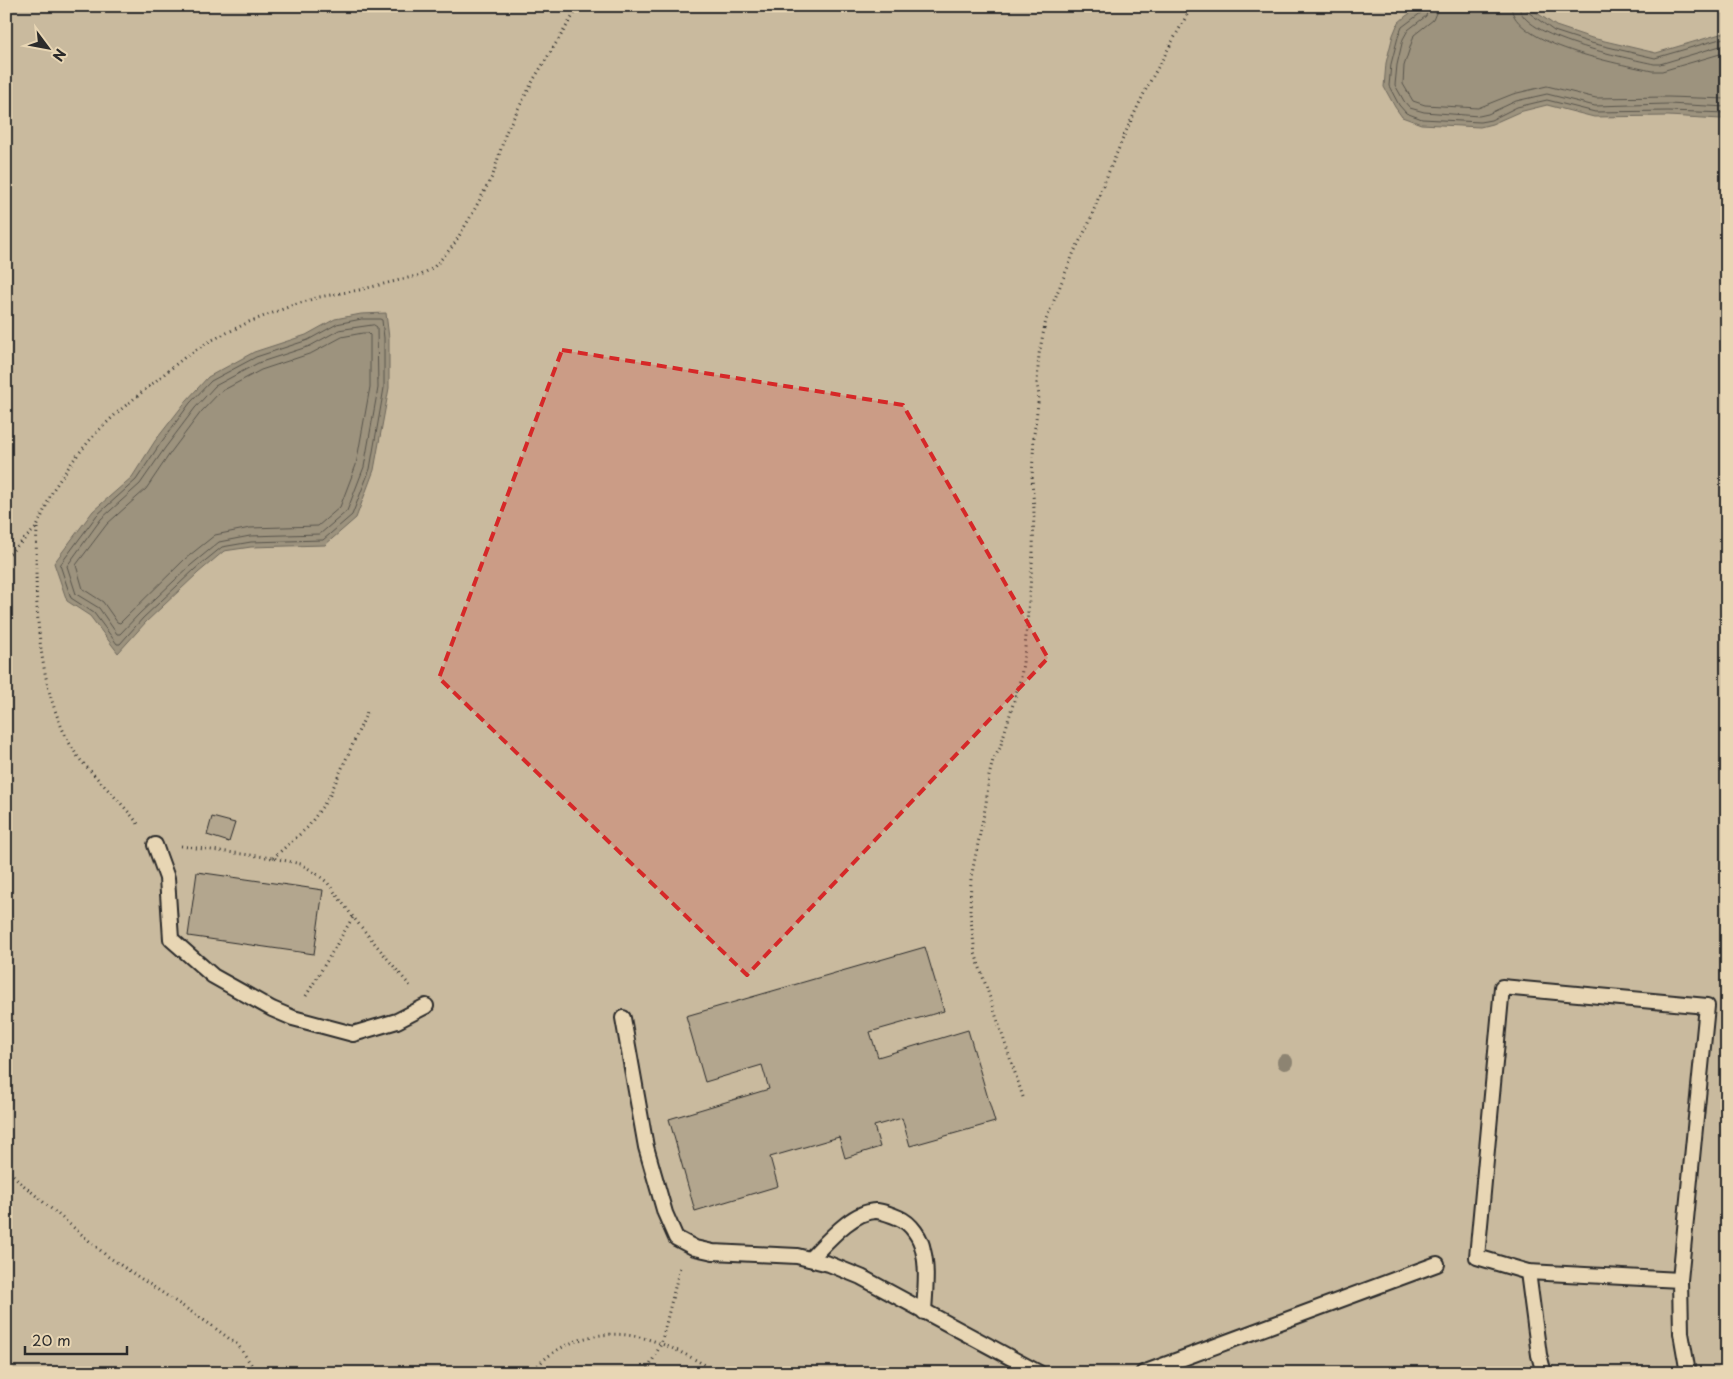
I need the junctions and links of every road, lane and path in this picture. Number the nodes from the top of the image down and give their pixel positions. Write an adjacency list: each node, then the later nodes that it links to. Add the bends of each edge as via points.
1 (579, 6): 3 (path, via 506,132 493,175 471,216 453,246 434,268 421,275 291,306 248,322 191,353 95,434 61,478)
2 (1192, 6): 12 (path, via 1126,129 1046,320 1039,354 1039,403 1032,478 1033,552 1025,648 1021,677 989,776 971,878 970,912 975,953)
3 (37, 527): 4 (path); 6 (path, via 35,570 40,638 58,722 77,756)
4 (6, 557)
5 (368, 710): 7 (path, via 329,797 308,827)
6 (154, 845): 7 (path); 10 (lane, via 167,878 171,938 213,976)
7 (273, 858): 8 (path, via 301,864 314,872 326,882)
8 (353, 917): 9 (path); 10 (path)
9 (426, 1006): 10 (lane, via 397,1021 353,1034)
10 (293, 1018)
11 (623, 1018): 14 (lane, via 646,1148 665,1213 676,1238)
12 (1023, 1097)
13 (6, 1168): 21 (path, via 107,1256 238,1345)
14 (684, 1242): 15 (lane, via 713,1252); 20 (path)
15 (810, 1259): 19 (lane, via 861,1277); 19 (lane, via 861,1215 876,1211 903,1220 918,1237 924,1251)
16 (1437, 1264): 26 (lane)
17 (1528, 1272): 18 (lane); 18 (lane, via 1477,1257 1502,987 1707,1006); 27 (lane)
18 (1680, 1280): 28 (lane, via 1681,1334)
19 (924, 1312): 25 (lane)
20 (661, 1344): 22 (path, via 634,1336 604,1334 557,1349 540,1361); 23 (path); 24 (path)
21 (257, 1373)
22 (531, 1373)
23 (646, 1373)
24 (719, 1373)
25 (1039, 1373)
26 (1143, 1373)
27 (1544, 1373)
28 (1688, 1373)

